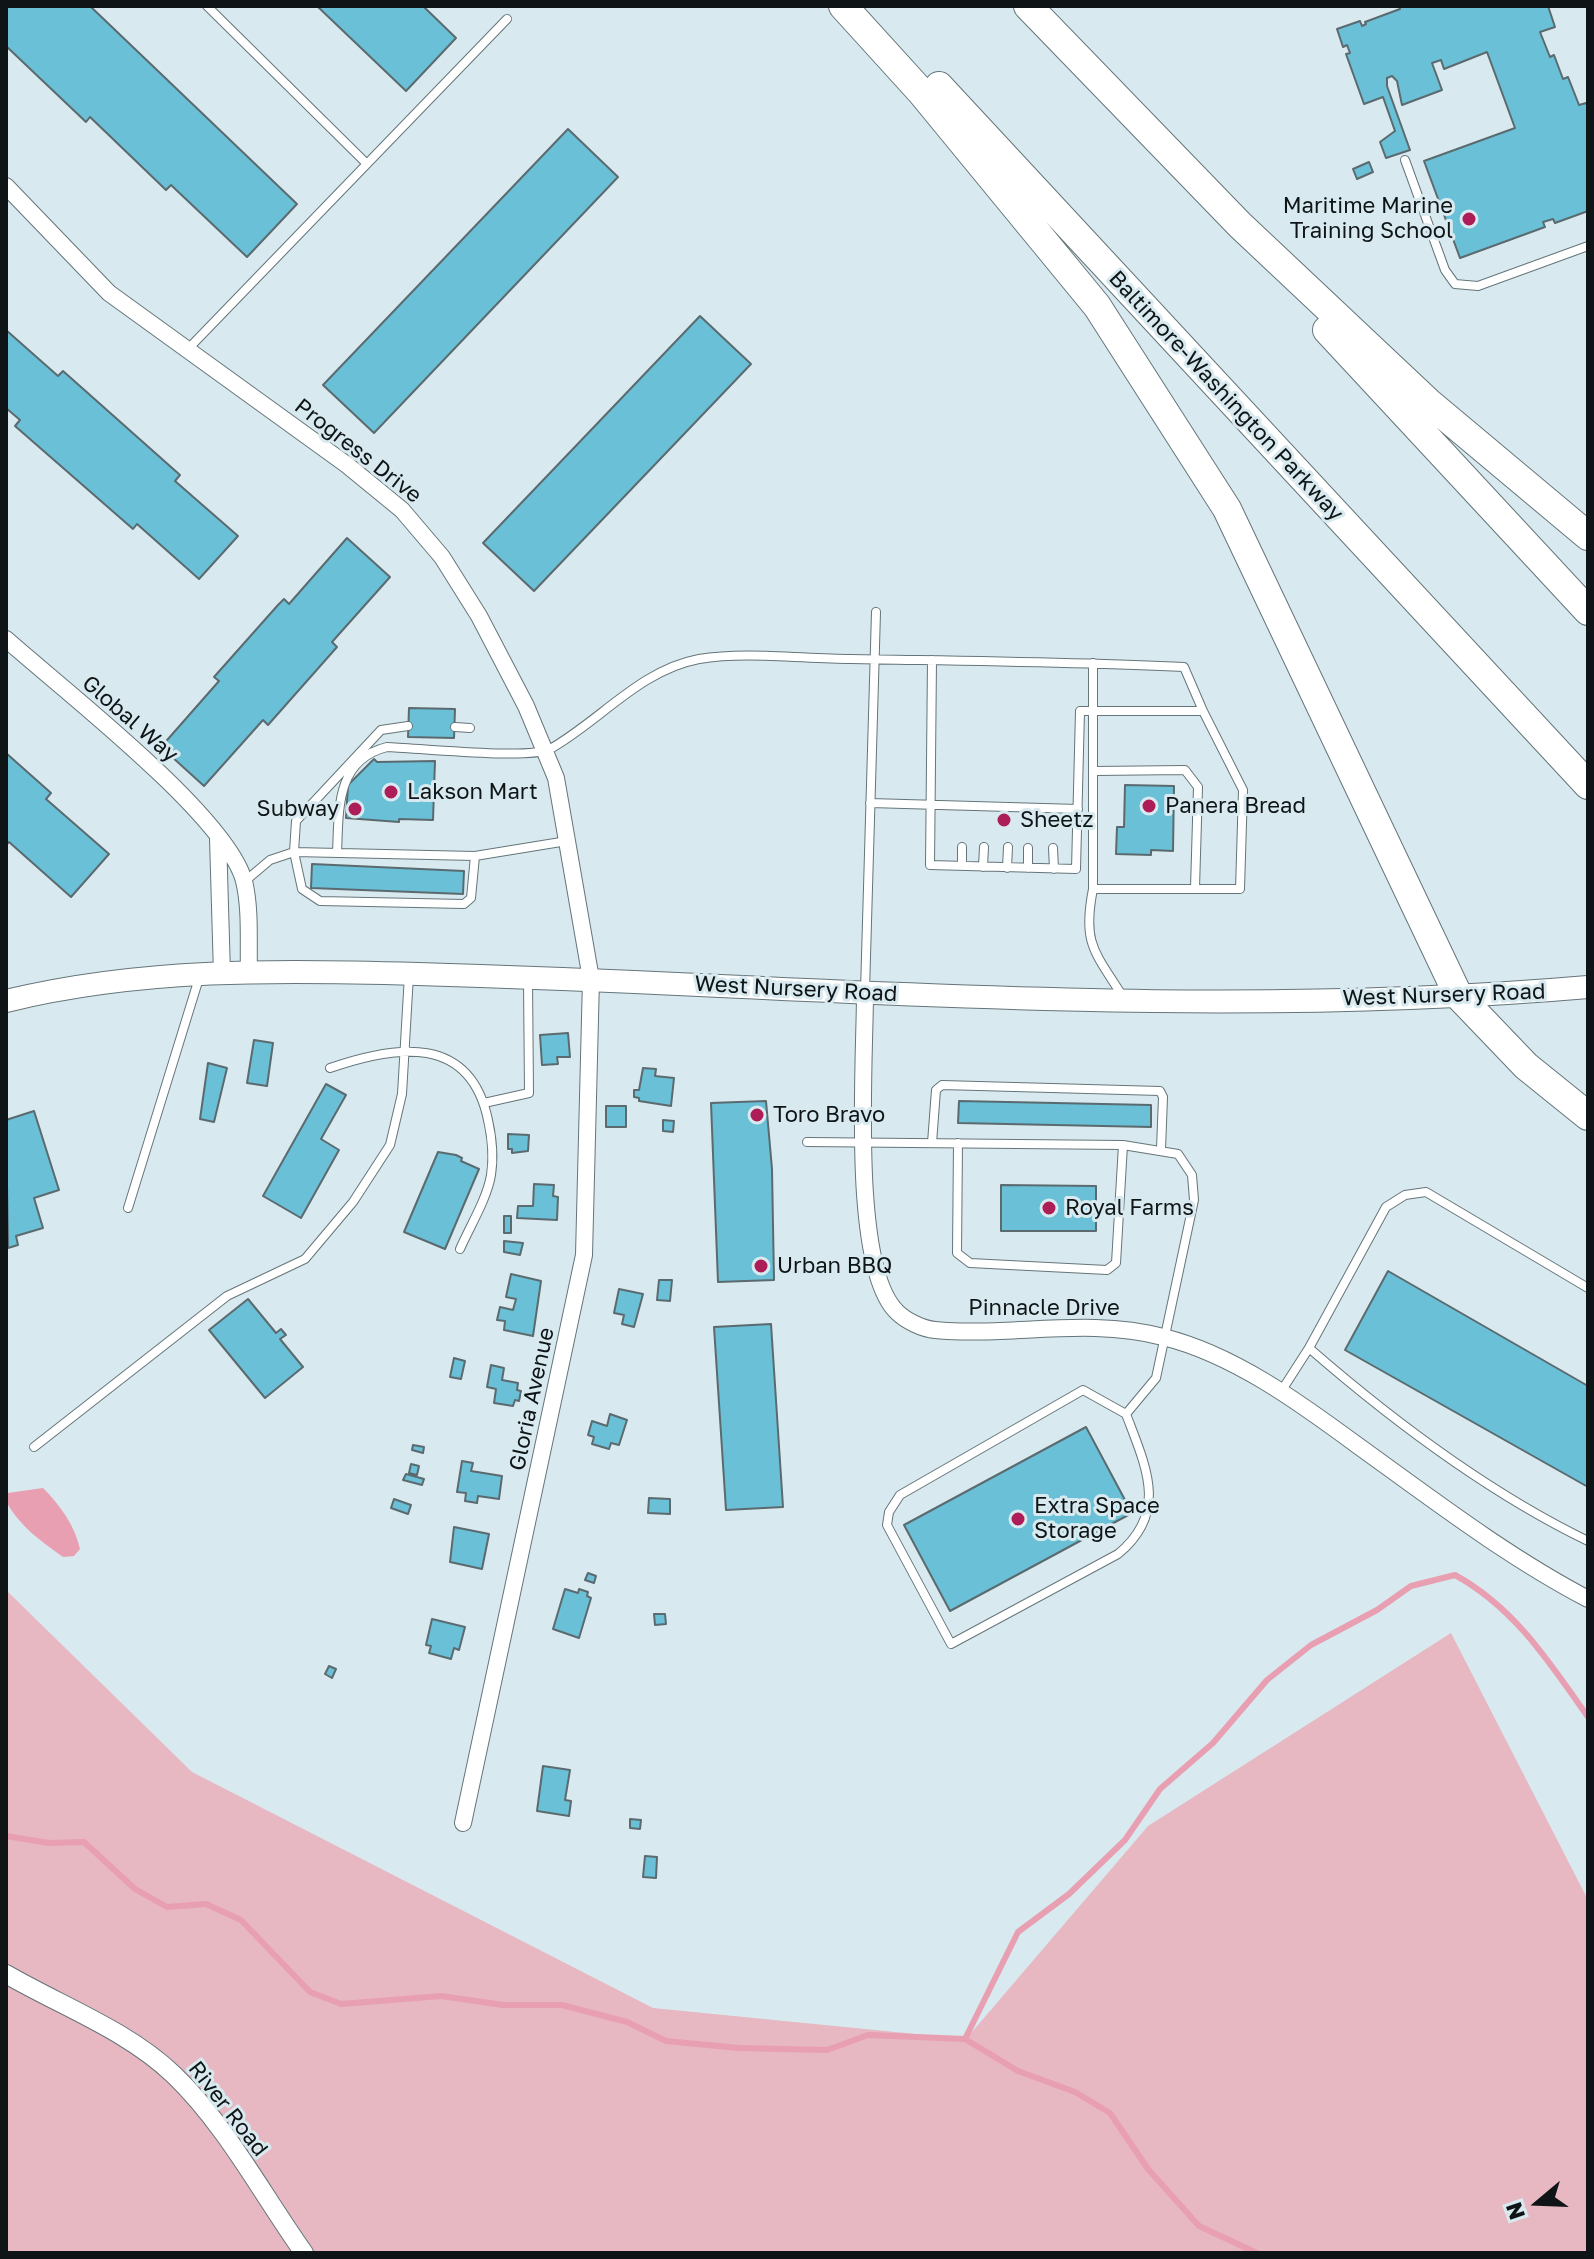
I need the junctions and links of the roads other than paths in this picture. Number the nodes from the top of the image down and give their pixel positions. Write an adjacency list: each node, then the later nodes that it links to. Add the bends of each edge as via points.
1 (207, 6): 7 (lane)
2 (843, 6): 65 (highway, via 1088,294 1227,509)
3 (865, 6): 26 (highway, Baltimore-Washington Parkway)
4 (1028, 6): 9 (highway)
5 (507, 19): 7 (lane)
6 (1405, 160): 10 (lane, via 1445,270 1455,284 1478,286)
7 (367, 164): 11 (lane)
8 (6, 186): 11 (street, Progress Drive, via 109,293)
9 (1240, 225): 12 (highway, via 1428,402); 13 (highway, via 1243,239)
10 (1588, 246)
11 (187, 350): 24 (street, Progress Drive, via 402,510 442,557 479,616)
12 (1588, 536)
13 (1588, 611)
14 (876, 612): 16 (lane)
15 (6, 639): 40 (street, Global Way, via 172,785)
16 (873, 659): 17 (lane); 24 (lane, via 704,658 679,663); 27 (lane)
17 (932, 660): 18 (lane); 28 (lane)
18 (1093, 663): 19 (lane); 20 (lane, via 1184,667)
19 (1093, 710): 20 (lane); 25 (lane); 34 (lane, via 1080,711)
20 (1203, 711): 56 (lane, via 1243,790 1240,889)
21 (408, 726): 47 (lane, via 381,730 296,821)
22 (455, 727): 23 (lane)
23 (470, 728)
24 (547, 751): 41 (street, Progress Drive); 48 (lane, via 501,755 374,750 344,780)
25 (1095, 771): 56 (lane, via 1185,770 1198,787); 57 (lane)
26 (1588, 785)
27 (870, 803): 28 (lane); 64 (lane)
28 (932, 804): 29 (lane); 50 (lane, via 930,865)
29 (964, 805): 30 (lane); 35 (lane)
30 (984, 806): 31 (lane); 36 (lane)
31 (1009, 807): 32 (lane); 37 (lane)
32 (1030, 808): 33 (lane); 38 (lane)
33 (1053, 808): 34 (lane); 39 (lane)
34 (1078, 809): 54 (lane, via 1076,869)
35 (963, 819)
36 (984, 819)
37 (1008, 820)
38 (1029, 821)
39 (1053, 821)
40 (218, 838): 55 (street, Global Way, via 233,855); 59 (street)
41 (567, 841): 49 (lane); 62 (street, Progress Drive)
42 (962, 847): 50 (lane)
43 (984, 847): 51 (lane)
44 (1008, 847): 52 (lane)
45 (1028, 848): 53 (lane)
46 (1053, 848): 54 (lane)
47 (294, 852): 48 (lane); 49 (lane, via 302,889 320,901 454,906 471,898); 55 (lane, via 270,860)
48 (337, 853): 49 (lane)
49 (475, 856)
50 (962, 866): 51 (lane)
51 (983, 867): 52 (lane)
52 (1007, 868): 53 (lane)
53 (1028, 868): 54 (lane)
54 (1054, 869)
55 (244, 882): 58 (street, Global Way)
56 (1195, 888): 57 (lane)
57 (1093, 889): 67 (lane, via 1087,921 1091,942)
58 (249, 973): 59 (main road, West Nursery Road); 60 (main road, West Nursery Road)
59 (211, 974): 66 (main road, West Nursery Road, via 122,978); 78 (lane)
60 (409, 974): 61 (main road, West Nursery Road); 68 (lane)
61 (528, 977): 62 (main road, West Nursery Road); 70 (lane, via 529,1093)
62 (591, 979): 64 (main road, West Nursery Road); 88 (street, Gloria Avenue, via 584,1255)
63 (1588, 987): 65 (main road, West Nursery Road)
64 (865, 993): 67 (main road, West Nursery Road); 73 (street, Pinnacle Drive)
65 (1458, 995): 67 (main road, West Nursery Road); 71 (highway, via 1526,1066)
66 (6, 1001)
67 (1126, 1001)
68 (405, 1053): 69 (lane, via 361,1057); 70 (lane, via 438,1054 460,1064); 85 (lane, via 390,1145 353,1202 305,1259 227,1296)
69 (330, 1068)
70 (484, 1103): 79 (lane, via 493,1146 491,1178)
71 (1588, 1116)
72 (807, 1142): 73 (lane)
73 (865, 1142): 74 (lane); 81 (street, Pinnacle Drive, via 869,1236 880,1286 896,1312 932,1330 1112,1328)
74 (932, 1143): 75 (lane); 77 (lane, via 936,1090 942,1085 1160,1091)
75 (958, 1143): 76 (lane); 76 (lane, via 957,1253 970,1263 1107,1270 1116,1263)
76 (1123, 1145): 77 (lane)
77 (1161, 1149): 81 (lane, via 1178,1154 1192,1175 1194,1200)
78 (128, 1208)
79 (460, 1249)
80 (1588, 1288): 82 (lane, via 1426,1192 1405,1195 1386,1207)
81 (1165, 1337): 83 (street, Pinnacle Drive); 84 (lane, via 1156,1378)
82 (1309, 1348): 83 (lane); 86 (lane, via 1471,1473)
83 (1282, 1390): 87 (street, Pinnacle Drive, via 1491,1541)
84 (1126, 1414): 84 (lane, via 1150,1488 1149,1515 1137,1538 1118,1554 951,1644 887,1525 900,1495 1083,1390)
85 (34, 1447)
86 (1588, 1541)
87 (1588, 1599)
88 (463, 1823)
89 (6, 1974): 90 (street, River Road, via 142,2050 173,2075 209,2117)
90 (304, 2253)

